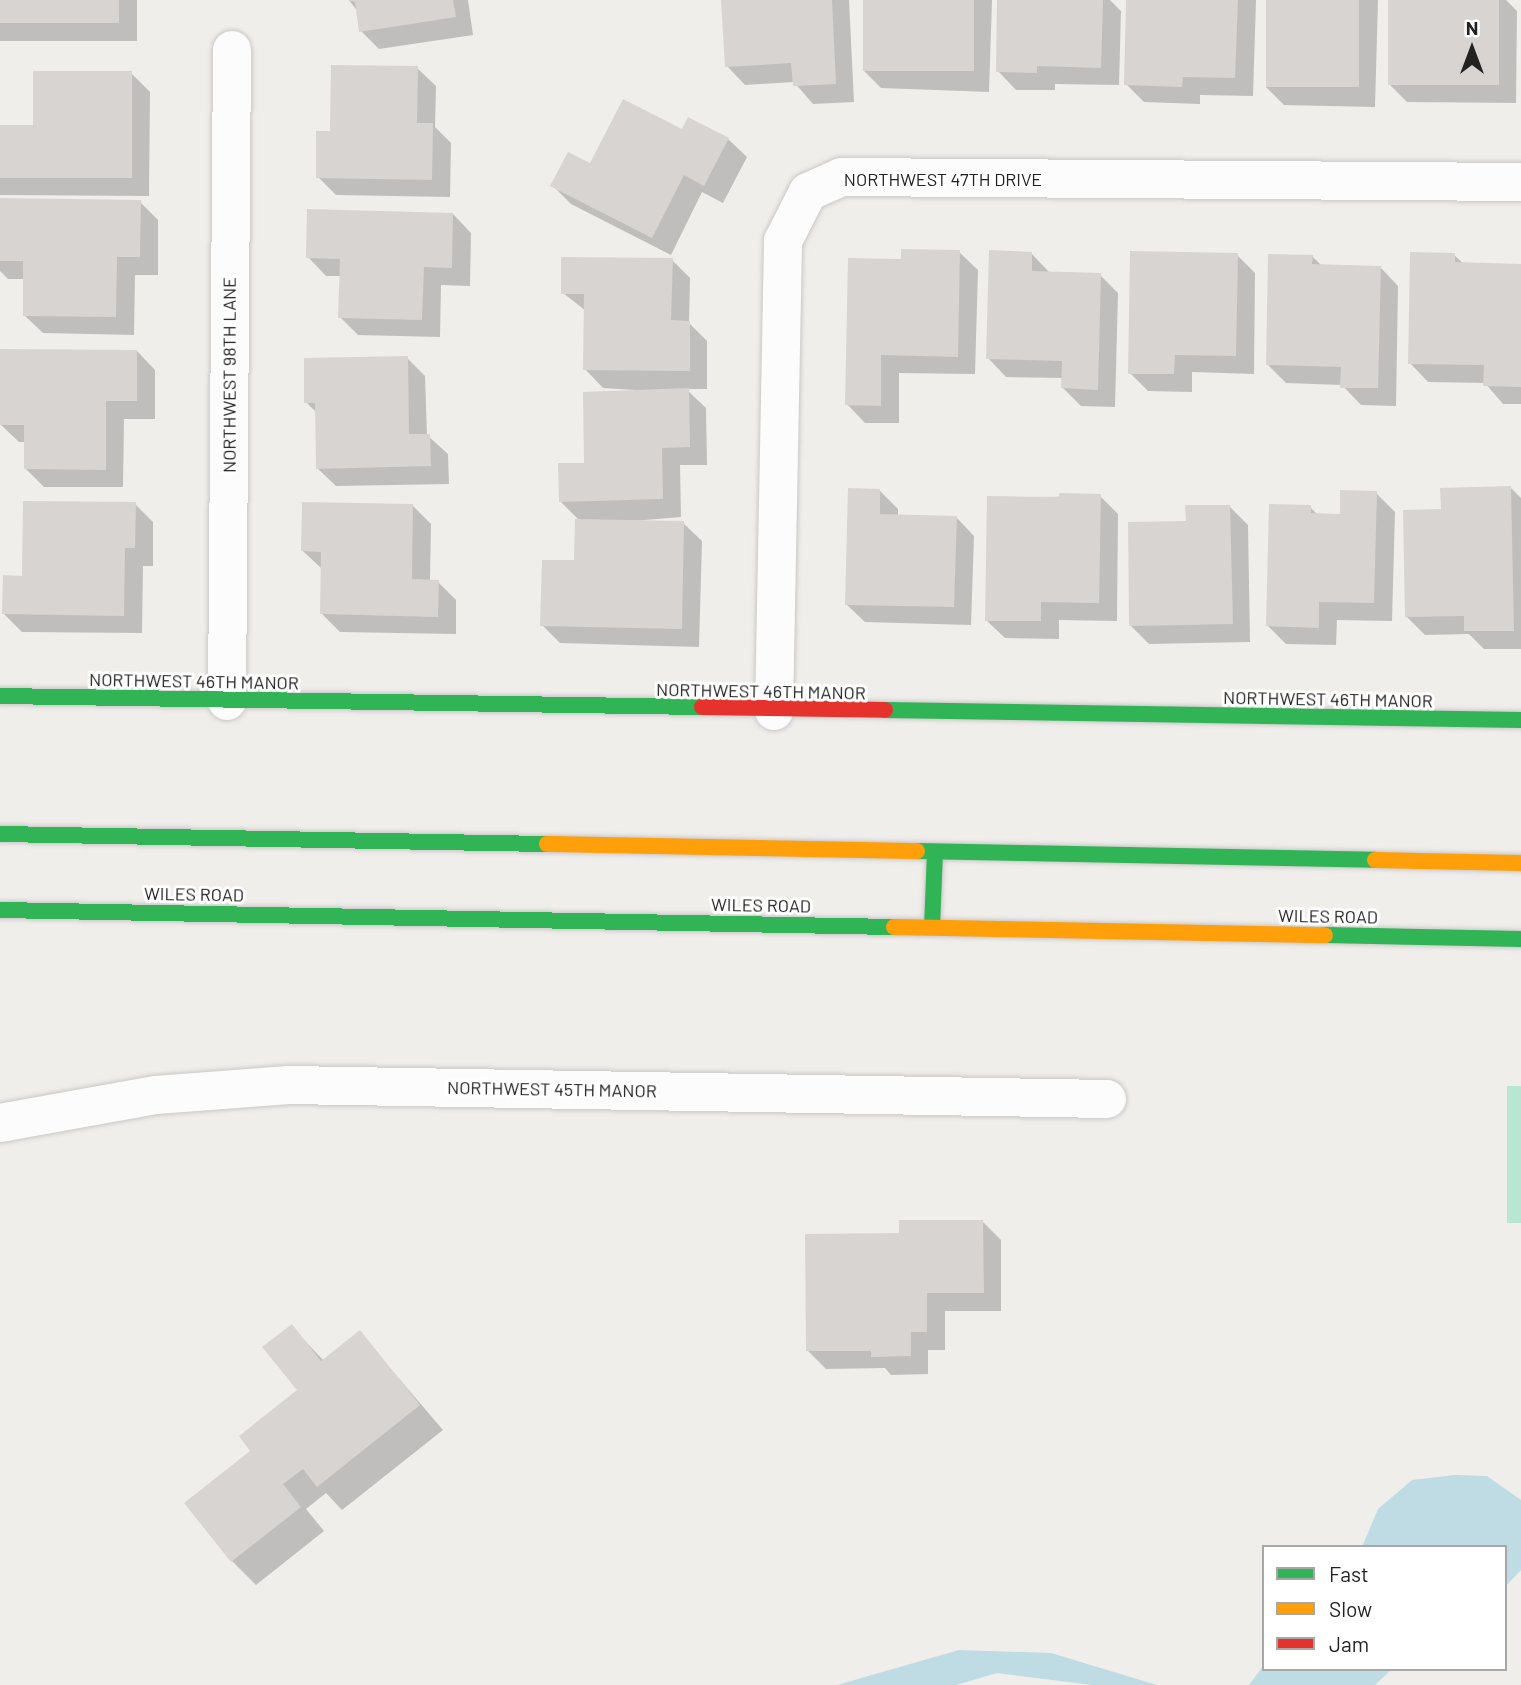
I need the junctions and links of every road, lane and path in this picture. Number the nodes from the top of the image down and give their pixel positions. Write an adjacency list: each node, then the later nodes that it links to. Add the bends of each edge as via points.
1 (232, 50): 4 (street, NORTHWEST 98TH LANE)
2 (1521, 182): 5 (street, NORTHWEST 47TH DRIVE, via 842,177 808,192 783,241)
3 (0, 696): 4 (main road, NORTHWEST 46TH MANOR)
4 (227, 701): 5 (main road, NORTHWEST 46TH MANOR)
5 (774, 711): 6 (main road, NORTHWEST 46TH MANOR)
6 (1521, 720)
7 (0, 834): 8 (main road)
8 (935, 852): 9 (main road); 11 (main road)
9 (1521, 863)
10 (0, 910): 11 (main road, WILES ROAD)
11 (932, 928): 12 (main road, WILES ROAD)
12 (1521, 939)
13 (1107, 1099): 14 (street, NORTHWEST 45TH MANOR, via 289,1085 156,1095)
14 (0, 1123)

